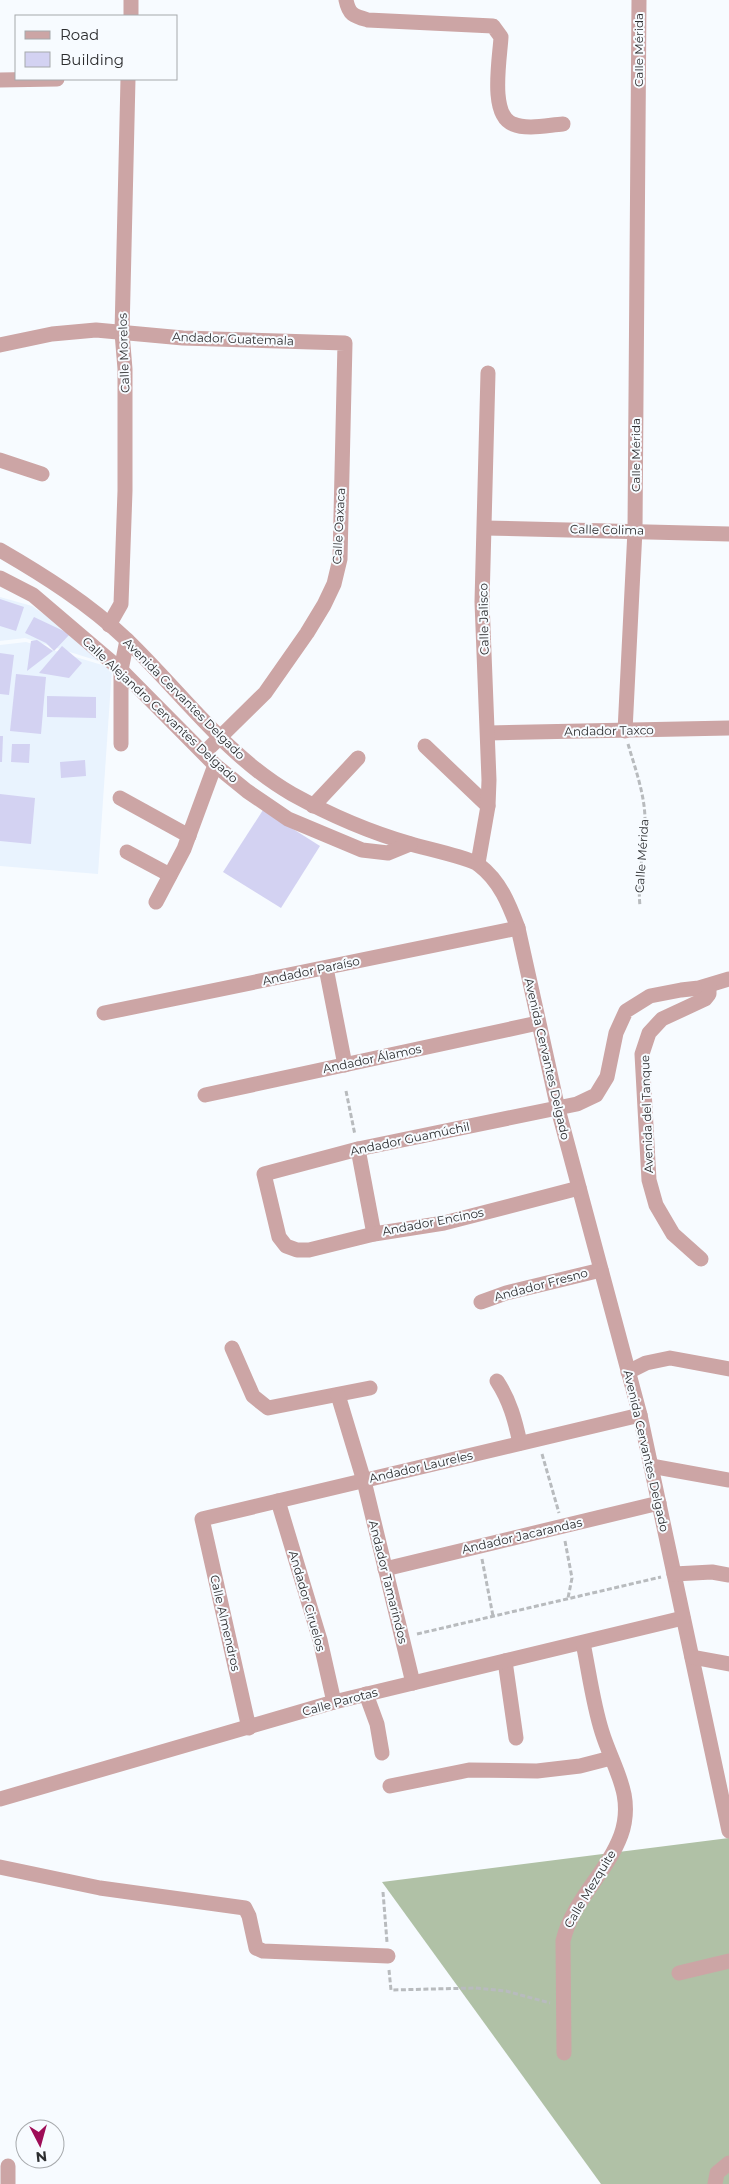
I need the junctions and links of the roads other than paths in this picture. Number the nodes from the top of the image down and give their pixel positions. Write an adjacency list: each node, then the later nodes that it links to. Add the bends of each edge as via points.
1 (131, 0): 4 (street)
2 (346, 0): 8 (street, via 352,16 368,20 493,26 501,37 499,108 511,124)
3 (639, 0): 16 (street, Calle Mérida)
4 (130, 15)
5 (0, 80): 6 (street)
6 (15, 80)
7 (128, 80): 9 (street, Calle Morelos)
8 (563, 124)
9 (122, 332): 10 (street, Andador Guatemala, via 183,338); 11 (street, Andador Guatemala, via 96,330 52,334); 20 (street, Calle Morelos, via 125,491 121,594 120,608)
10 (345, 343): 26 (street, Calle Oaxaca, via 340,559 334,584 307,633 265,693)
11 (0, 345)
12 (488, 373): 15 (street, Calle Jalisco)
13 (0, 460): 14 (street)
14 (42, 474)
15 (485, 528): 16 (street, Calle Colima); 25 (street, Calle Jalisco, via 482,602)
16 (635, 530): 17 (street, Calle Colima); 24 (street, Calle Mérida)
17 (729, 534)
18 (0, 550): 20 (street, Avenida Cervantes Delgado, via 40,573)
19 (0, 578): 22 (street, Calle Alejandro Cervantes Delgado, via 33,595)
20 (110, 625): 21 (street, Avenida Cervantes Delgado)
21 (127, 640): 22 (street); 26 (street, Avenida Cervantes Delgado)
22 (121, 670): 27 (street); 29 (street, Calle Alejandro Cervantes Delgado)
23 (729, 728): 24 (street, Andador Taxco)
24 (625, 731): 25 (street, Andador Taxco)
25 (488, 733): 33 (street, Calle Jalisco)
26 (220, 738): 29 (street, Calle Oaxaca); 34 (street, Avenida Cervantes Delgado, via 276,785)
27 (121, 744)
28 (425, 746): 33 (street)
29 (204, 753): 31 (street, Calle Alejandro Cervantes Delgado)
30 (358, 758): 34 (street)
31 (216, 764): 35 (street, Calle Alejandro Cervantes Delgado, via 247,791 288,819); 36 (street)
32 (120, 798): 36 (street)
33 (488, 806): 39 (street, Calle Jalisco)
34 (319, 809): 35 (street); 37 (street, Avenida Cervantes Delgado)
35 (316, 831): 37 (street, Calle Alejandro Cervantes Delgado, via 362,850 388,853)
36 (188, 836): 40 (street)
37 (410, 844): 39 (street, Avenida Cervantes Delgado)
38 (127, 852): 40 (street)
39 (478, 863): 42 (street, Avenida Cervantes Delgado, via 495,879)
40 (170, 875): 41 (street)
41 (156, 902)
42 (518, 928): 43 (street, Andador Paraíso); 47 (street, Avenida Cervantes Delgado)
43 (326, 968): 46 (street, Andador Paraíso); 48 (street)
44 (729, 979): 45 (street)
45 (709, 986): 50 (street, via 650,996 626,1011 616,1033 606,1078 596,1095); 55 (street, Avenida del Tanque, via 705,999 662,1019 649,1033 642,1054 649,1180 656,1205 673,1234)
46 (104, 1013)
47 (538, 1023): 48 (street, Andador Álamos); 50 (street, Avenida Cervantes Delgado)
48 (345, 1065): 49 (street, Andador Álamos)
49 (205, 1095)
50 (558, 1109): 51 (street, Andador Guamúchil); 52 (street, Avenida Cervantes Delgado)
51 (358, 1149): 53 (street); 54 (street, Andador Guamúchil, via 264,1174 279,1237)
52 (579, 1188): 53 (street, Andador Encinos, via 444,1223); 56 (street, Avenida Cervantes Delgado)
53 (374, 1234): 54 (street, Andador Encinos, via 309,1250)
54 (286, 1246)
55 (701, 1259)
56 (601, 1270): 57 (street, Andador Fresno); 60 (street, Avenida Cervantes Delgado)
57 (481, 1302)
58 (232, 1348): 63 (street, via 253,1396 268,1408)
59 (729, 1369): 60 (street, via 670,1358 646,1363)
60 (628, 1372): 64 (street, Avenida Cervantes Delgado)
61 (497, 1381): 65 (street, via 507,1396)
62 (370, 1388): 63 (street)
63 (338, 1396): 68 (street, Andador Tamarindos)
64 (640, 1415): 65 (street, Andador Laureles); 66 (street, Avenida Cervantes Delgado)
65 (520, 1443): 68 (street, Andador Laureles)
66 (651, 1466): 67 (street); 70 (street, Avenida Cervantes Delgado)
67 (729, 1480)
68 (364, 1481): 69 (street, Andador Laureles); 72 (street, Andador Tamarindos)
69 (278, 1501): 71 (street, Andador Laureles); 82 (street, Andador Ciruelos, via 320,1640)
70 (659, 1504): 72 (street, Andador Jacarandas); 73 (street, Avenida Cervantes Delgado)
71 (202, 1519): 83 (street, Calle Almendros)
72 (385, 1568): 80 (street, Andador Tamarindos)
73 (674, 1574): 74 (street, via 712,1572); 75 (street, Avenida Cervantes Delgado)
74 (729, 1575)
75 (684, 1618): 76 (street, Calle Parotas); 77 (street, Avenida Cervantes Delgado)
76 (583, 1642): 78 (street, Calle Parotas); 86 (street, Calle Mezquite, via 602,1732)
77 (692, 1657): 79 (street); 89 (street, Avenida Cervantes Delgado)
78 (505, 1661): 80 (street, Calle Parotas); 84 (street)
79 (729, 1664)
80 (413, 1683): 81 (street, Calle Parotas)
81 (366, 1694): 82 (street, Calle Parotas); 85 (street, via 377,1724)
82 (334, 1702): 83 (street, Calle Parotas)
83 (249, 1728): 88 (street, Calle Parotas)
84 (516, 1738)
85 (382, 1753)
86 (611, 1758): 87 (street, via 580,1766 537,1771 469,1770); 94 (street, Calle Mezquite, via 622,1783 627,1807 621,1834 612,1853 567,1924 563,1941)
87 (390, 1786)
88 (0, 1799)
89 (729, 1826)
90 (0, 1867): 91 (street, via 100,1888 245,1908 256,1948 263,1951)
91 (388, 1956)
92 (729, 1961): 93 (street)
93 (679, 1973)
94 (564, 2053)
95 (729, 2163): 97 (street)
96 (8, 2166): 98 (street)
97 (716, 2179)
98 (8, 2184)

